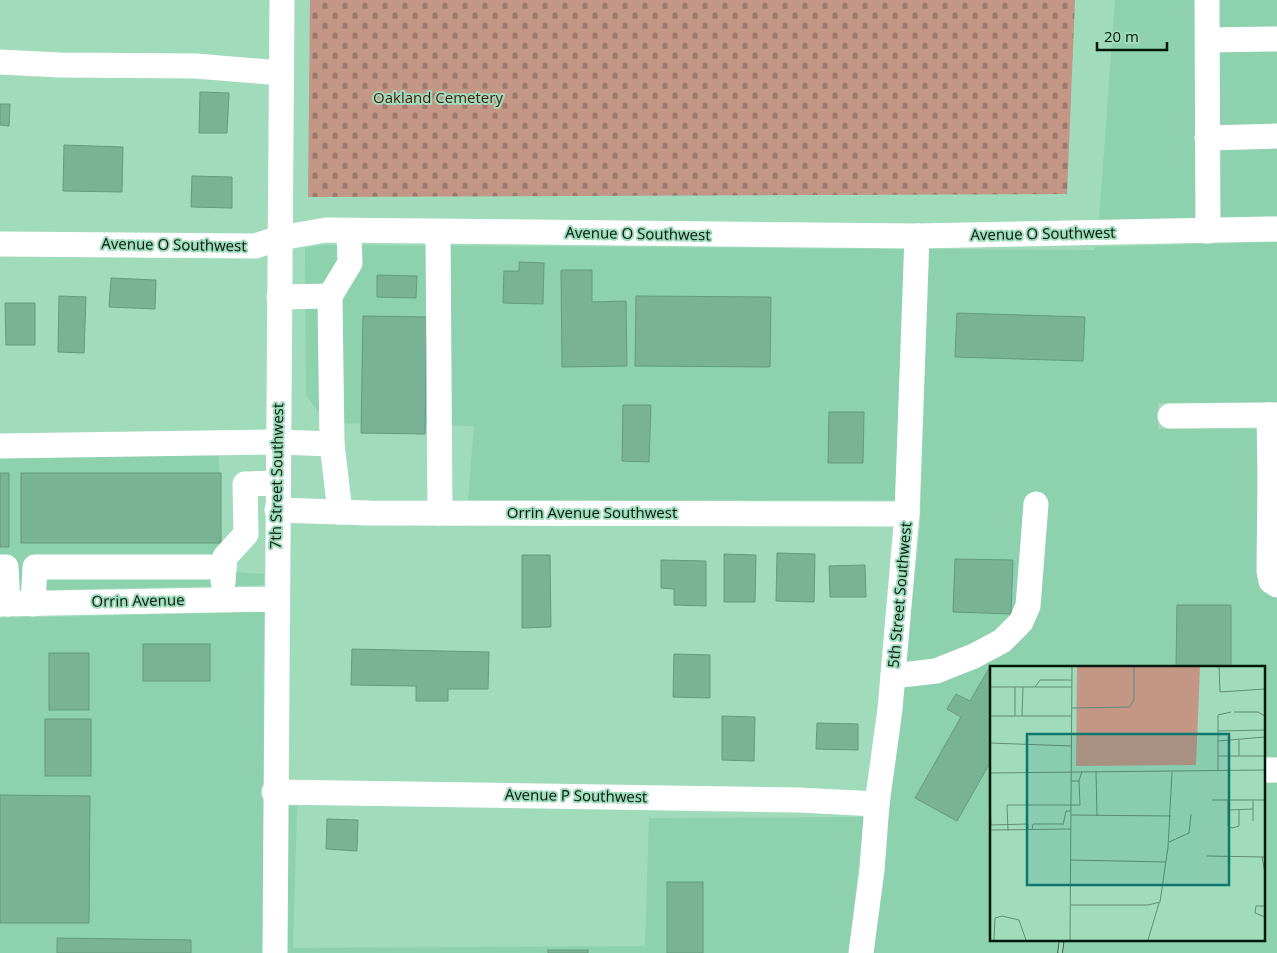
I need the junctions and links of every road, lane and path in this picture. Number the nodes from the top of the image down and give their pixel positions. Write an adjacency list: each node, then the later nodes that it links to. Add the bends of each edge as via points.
1 (282, 0): 6 (street, 7th Street Southwest)
2 (1207, 0): 4 (street)
3 (1277, 38): 4 (street)
4 (1208, 40): 8 (street)
5 (0, 62): 6 (street, via 196,66)
6 (281, 73): 14 (street, 7th Street Southwest)
7 (1277, 136): 8 (street)
8 (1207, 138): 11 (street)
9 (1277, 230): 11 (street, Avenue O Southwest)
10 (349, 231): 12 (street, Avenue O Southwest); 14 (street, Avenue O Southwest, via 326,230); 16 (street, via 350,263)
11 (1208, 231): 13 (street, Avenue O Southwest)
12 (438, 232): 13 (street, Avenue O Southwest); 28 (street)
13 (917, 236): 29 (street, 5th Street Southwest)
14 (280, 238): 15 (street, Avenue O Southwest, via 255,246); 17 (street, 7th Street Southwest)
15 (0, 244)
16 (330, 296): 17 (street); 21 (street)
17 (279, 297): 20 (street, 7th Street Southwest)
18 (1273, 415): 19 (street); 23 (street)
19 (1170, 416)
20 (278, 442): 21 (street); 22 (street); 24 (street, 7th Street Southwest)
21 (332, 444): 27 (street)
22 (0, 446)
23 (1274, 475): 32 (street, via 1269,571 1270,581)
24 (277, 483): 26 (street, 7th Street Southwest); 31 (street, via 245,484 246,534 225,557)
25 (1036, 504): 37 (street, via 1028,606 1021,622 1002,640 974,656 936,670)
26 (276, 510): 27 (street, Orrin Avenue Southwest); 33 (street, 7th Street Southwest)
27 (340, 512): 28 (street, Orrin Avenue Southwest)
28 (440, 513): 29 (street, Orrin Avenue Southwest)
29 (907, 514): 37 (street, 5th Street Southwest)
30 (0, 567): 35 (street, via 6,567)
31 (224, 567): 34 (street); 36 (street, via 35,567)
32 (1277, 586)
33 (276, 599): 34 (street, Orrin Avenue); 40 (street, 7th Street Southwest)
34 (222, 600): 36 (street, Orrin Avenue)
35 (4, 604): 36 (street, Orrin Avenue)
36 (33, 604)
37 (893, 676): 41 (street, 5th Street Southwest)
38 (1264, 770): 39 (street)
39 (1277, 770)
40 (274, 792): 41 (street, Avenue P Southwest); 42 (street, 7th Street Southwest)
41 (877, 804): 43 (street, 5th Street Southwest)
42 (274, 953)
43 (861, 953)

